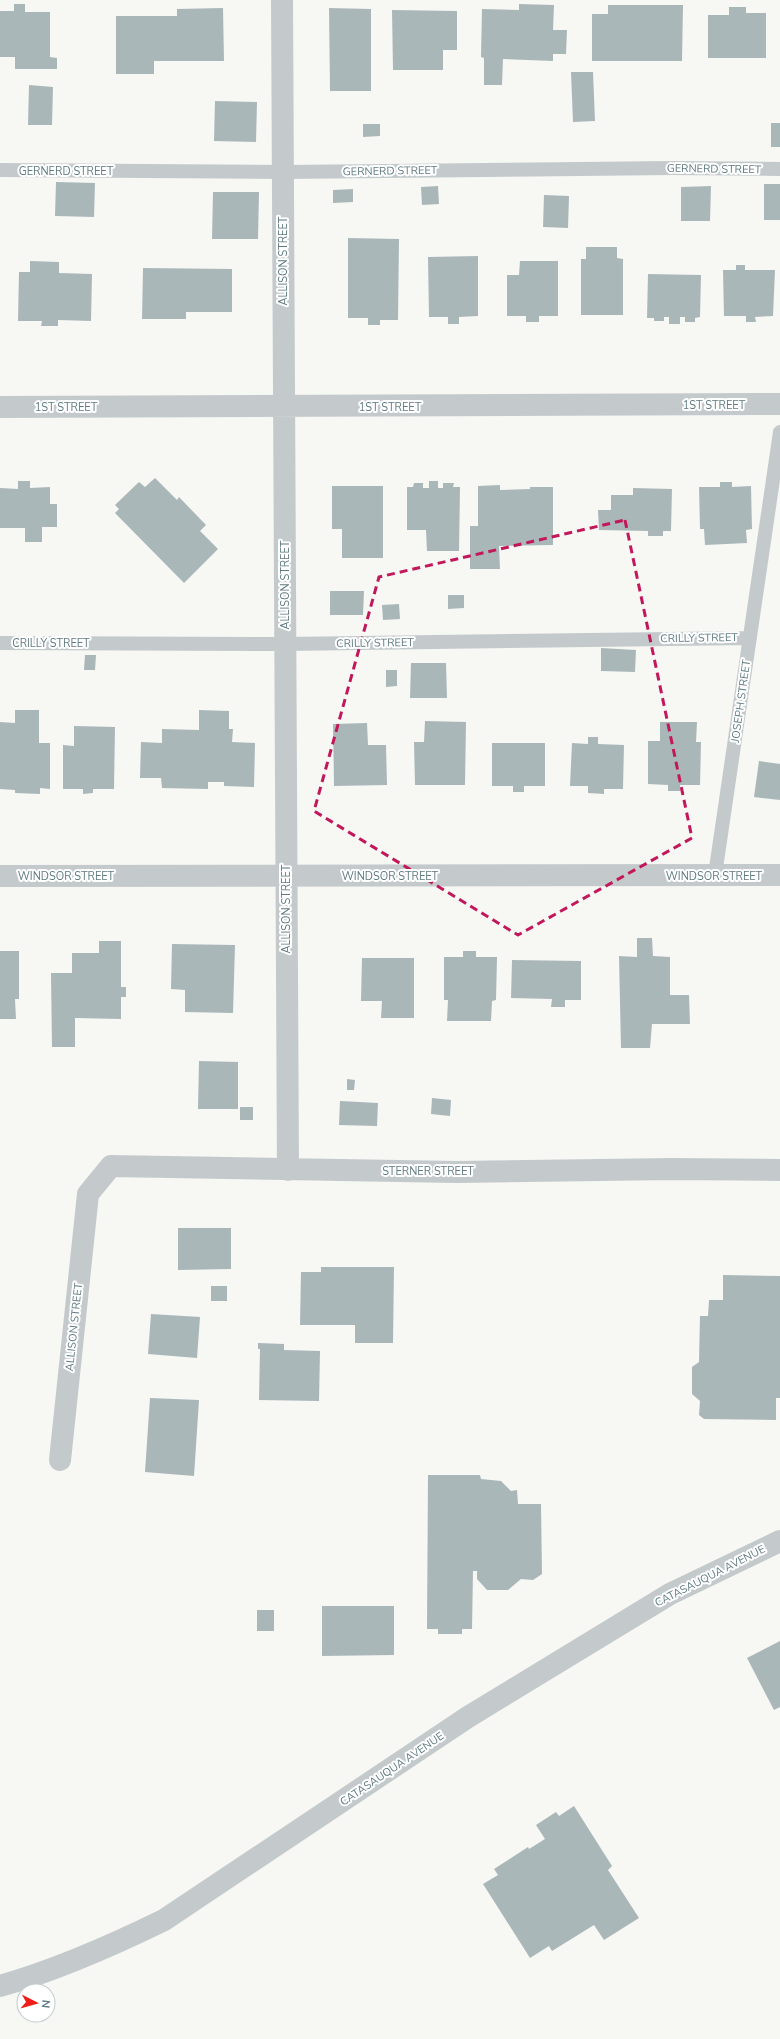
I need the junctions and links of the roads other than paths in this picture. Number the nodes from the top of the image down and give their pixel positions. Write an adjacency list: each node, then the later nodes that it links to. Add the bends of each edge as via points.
1 (282, 0): 4 (street, ALLISON STREET)
2 (780, 169): 4 (lane, GERNERD STREET)
3 (0, 170): 4 (lane, GERNERD STREET)
4 (283, 172): 7 (street, ALLISON STREET)
5 (780, 404): 7 (street, 1ST STREET)
6 (0, 407): 7 (street, 1ST STREET)
7 (284, 408): 11 (street, ALLISON STREET)
8 (780, 432): 9 (lane, JOSEPH STREET)
9 (750, 638): 11 (lane, CRILLY STREET); 15 (lane, JOSEPH STREET)
10 (0, 643): 11 (lane, CRILLY STREET)
11 (285, 644): 14 (street, ALLISON STREET)
12 (780, 875): 15 (street, WINDSOR STREET)
13 (0, 876): 14 (street, WINDSOR STREET)
14 (286, 876): 15 (street, WINDSOR STREET); 16 (street, ALLISON STREET)
15 (715, 876)
16 (288, 1170): 17 (street, STERNER STREET); 18 (street, STERNER STREET, via 112,1166)
17 (780, 1170)
18 (88, 1194): 19 (street, ALLISON STREET)
19 (60, 1460)
20 (780, 1541): 21 (street, CATASAUQUA AVENUE, via 670,1594 468,1718 164,1920 110,1946 26,1979)
21 (0, 1986)

